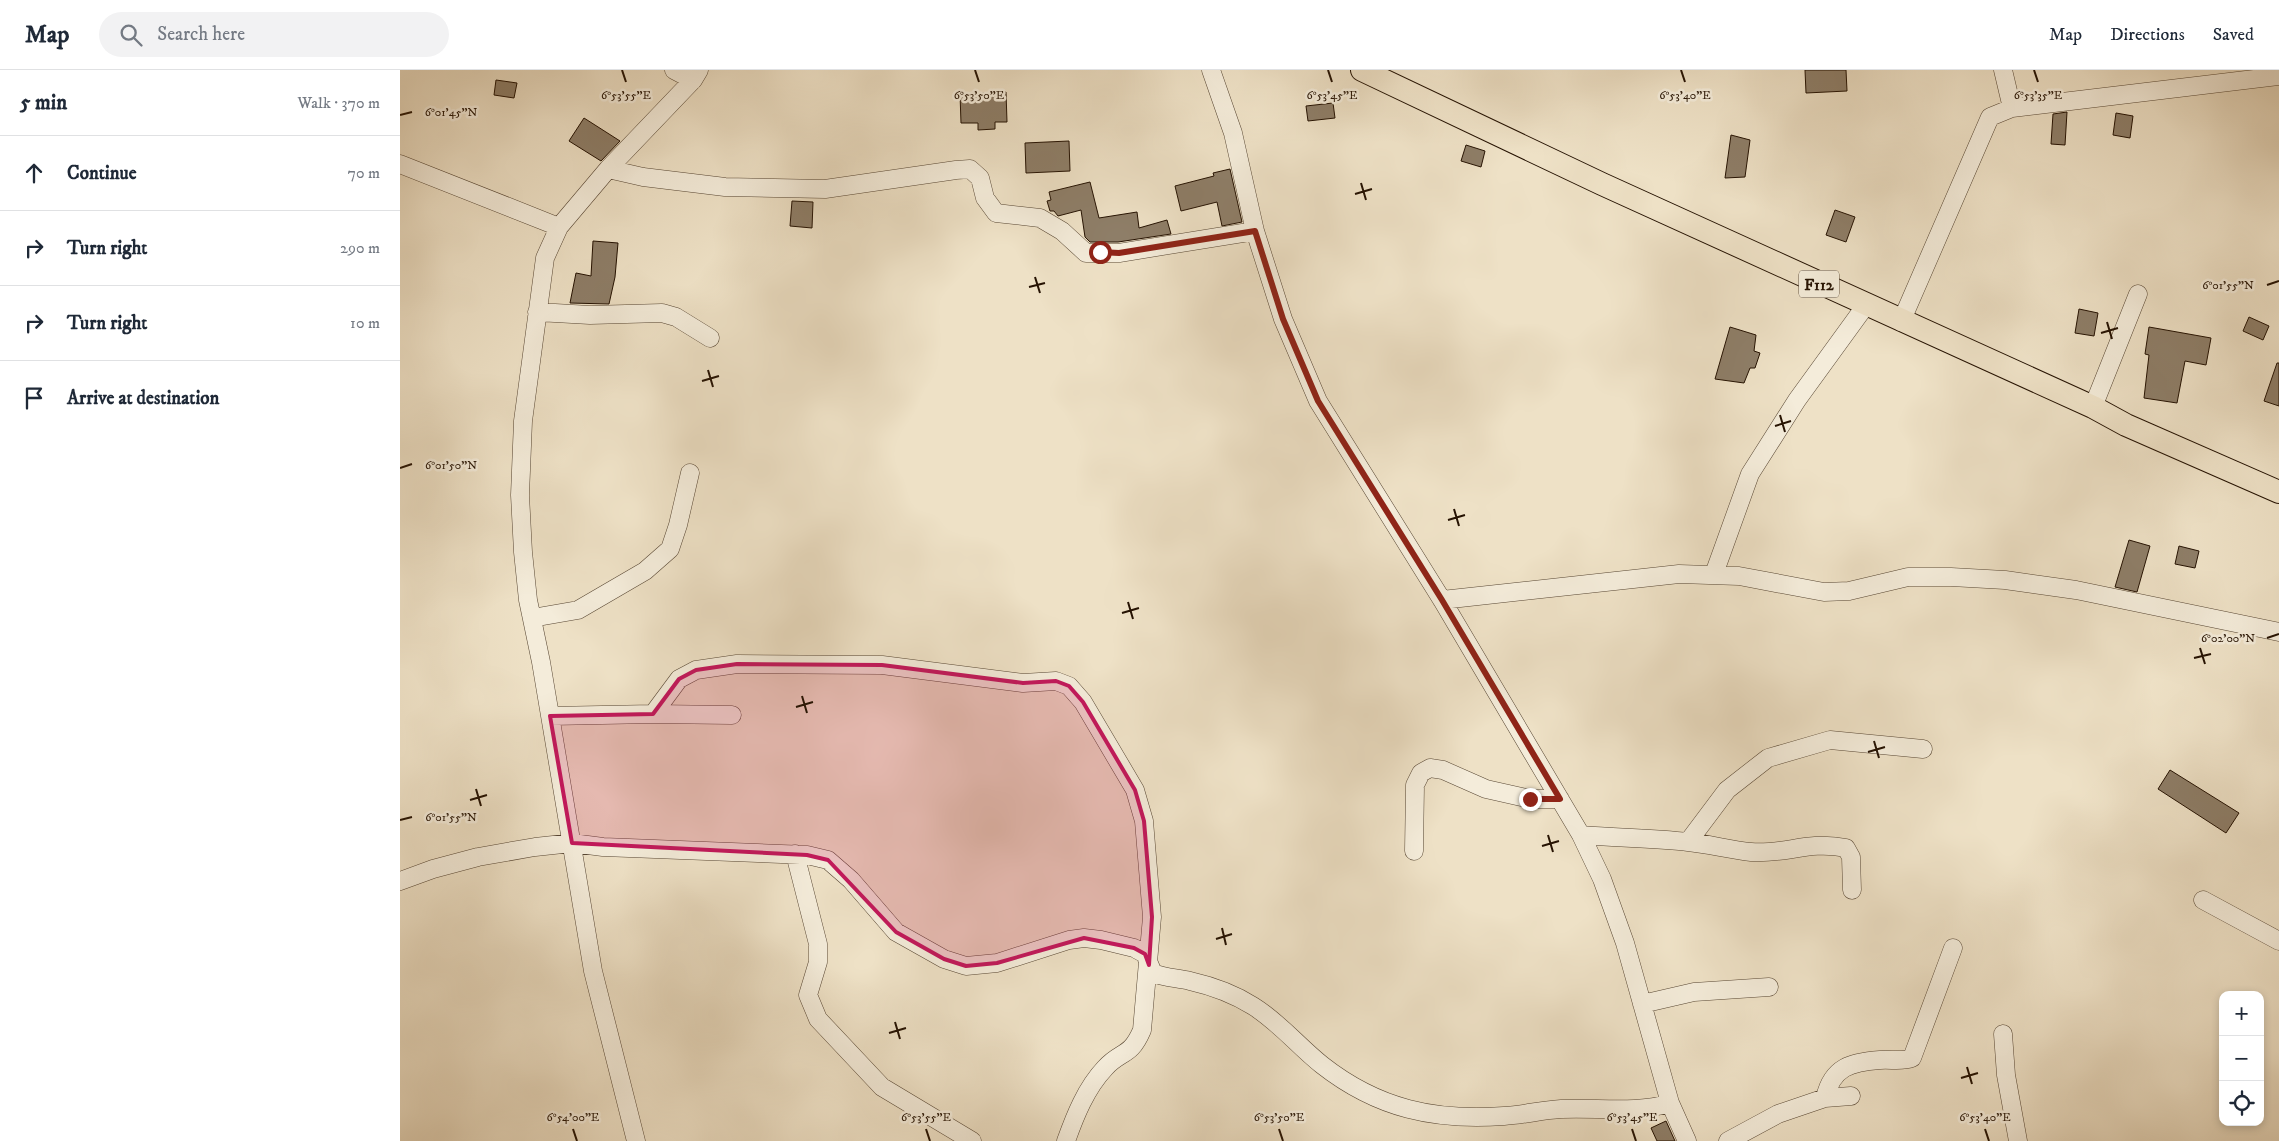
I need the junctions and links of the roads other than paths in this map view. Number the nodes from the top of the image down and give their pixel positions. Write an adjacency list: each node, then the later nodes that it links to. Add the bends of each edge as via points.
1 (674, 70): 5 (street)
2 (1211, 70): 11 (street, via 1233,133)
3 (1362, 70): 13 (main road, F112)
4 (2003, 70): 7 (street)
5 (696, 75): 9 (street)
6 (2279, 76): 7 (street)
7 (2012, 108): 15 (street, via 1990,117)
8 (400, 164): 10 (street)
9 (608, 169): 10 (street); 11 (street, via 643,177 725,187 826,189 970,169 980,178 985,198 996,213 1040,218 1062,230 1086,253 1119,253)
10 (559, 226): 14 (street, via 545,258)
11 (1255, 231): 21 (street, via 1283,319 1318,401)
12 (2138, 294): 17 (street)
13 (1866, 306): 15 (main road, F112); 20 (street, via 1797,400 1750,474)
14 (537, 312): 16 (street, via 590,315 662,313 676,317); 22 (street, via 523,421 520,495 523,552)
15 (1901, 322): 17 (main road, F112)
16 (710, 338)
17 (2093, 407): 19 (main road, F112, via 2126,425)
18 (690, 473): 22 (street, via 670,549 645,571 578,610)
19 (2279, 492)
20 (1714, 574): 21 (street, via 1679,574); 23 (street, via 1824,592 1849,591 1908,576 2005,580 2076,590)
21 (1442, 600): 28 (street)
22 (532, 618): 26 (street)
23 (2279, 632)
24 (653, 714): 25 (street); 26 (street); 39 (street, via 679,679 696,670 737,664 882,665 1023,683 1056,681 1069,686 1083,702 1135,790 1144,821 1152,917)
25 (732, 715)
26 (550, 716): 31 (street)
27 (1922, 749): 30 (street, via 1830,740 1768,758 1726,790)
28 (1560, 799): 29 (street); 32 (street, via 1530,799 1486,789 1443,770 1430,768 1421,773 1415,785)
29 (1581, 835): 30 (street); 41 (street, via 1602,879)
30 (1688, 842): 35 (street, via 1751,852 1808,845 1846,848 1851,856)
31 (572, 843): 33 (street); 34 (street, via 478,858 433,868); 46 (street, via 593,971)
32 (1414, 851)
33 (795, 854): 39 (street, via 828,860 851,880 896,932 944,959 966,966 997,963 1084,938 1134,948 1145,954); 47 (street, via 818,944 818,962 808,995 818,1019 882,1087)
34 (400, 881)
35 (1852, 890)
36 (2203, 900): 37 (street)
37 (2279, 941)
38 (1953, 948): 44 (street, via 1912,1058 1852,1064 1834,1075)
39 (1149, 965): 45 (street, via 1153,973 1213,987 1254,1007 1342,1079 1383,1102 1411,1111 1463,1117 1505,1116 1578,1108 1652,1109); 48 (street, via 1142,1030 1136,1044 1107,1066 1093,1082)
40 (1769, 988): 41 (street, via 1694,992)
41 (1642, 1004): 45 (street)
42 (2003, 1034): 51 (street, via 2006,1075)
43 (1851, 1096): 44 (street)
44 (1824, 1098): 50 (street, via 1778,1114)
45 (1670, 1103): 49 (street)
46 (636, 1141)
47 (972, 1141)
48 (1066, 1141)
49 (1687, 1141)
50 (1728, 1141)
51 (2018, 1141)

